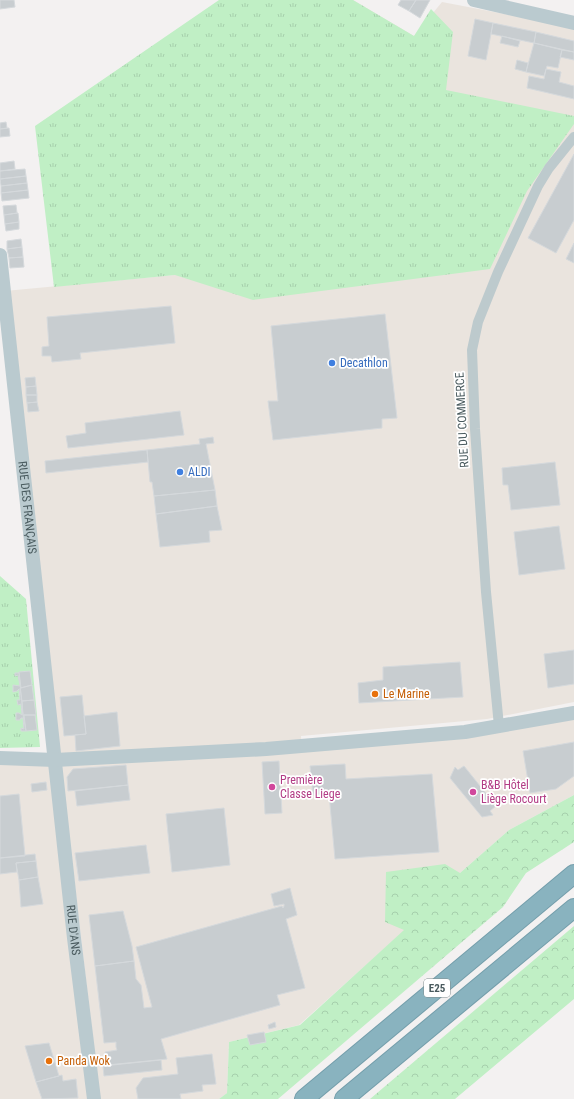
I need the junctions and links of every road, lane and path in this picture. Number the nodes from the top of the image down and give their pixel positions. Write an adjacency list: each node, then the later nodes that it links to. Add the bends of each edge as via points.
1 (474, 0): 2 (main road)
2 (574, 22)
3 (574, 137): 6 (street, RUE DU COMMERCE, via 538,186 480,315 472,350 486,592)
4 (0, 255): 8 (main road, RUE DES FRANÇAIS)
5 (574, 713): 6 (main road)
6 (499, 726): 8 (main road, via 465,732 266,749)
7 (0, 758): 8 (main road)
8 (55, 760): 11 (main road, RUE D'ANS)
9 (574, 874): 12 (highway, E25)
10 (574, 908): 13 (highway, E25)
11 (94, 1099)
12 (304, 1099)
13 (344, 1099)

